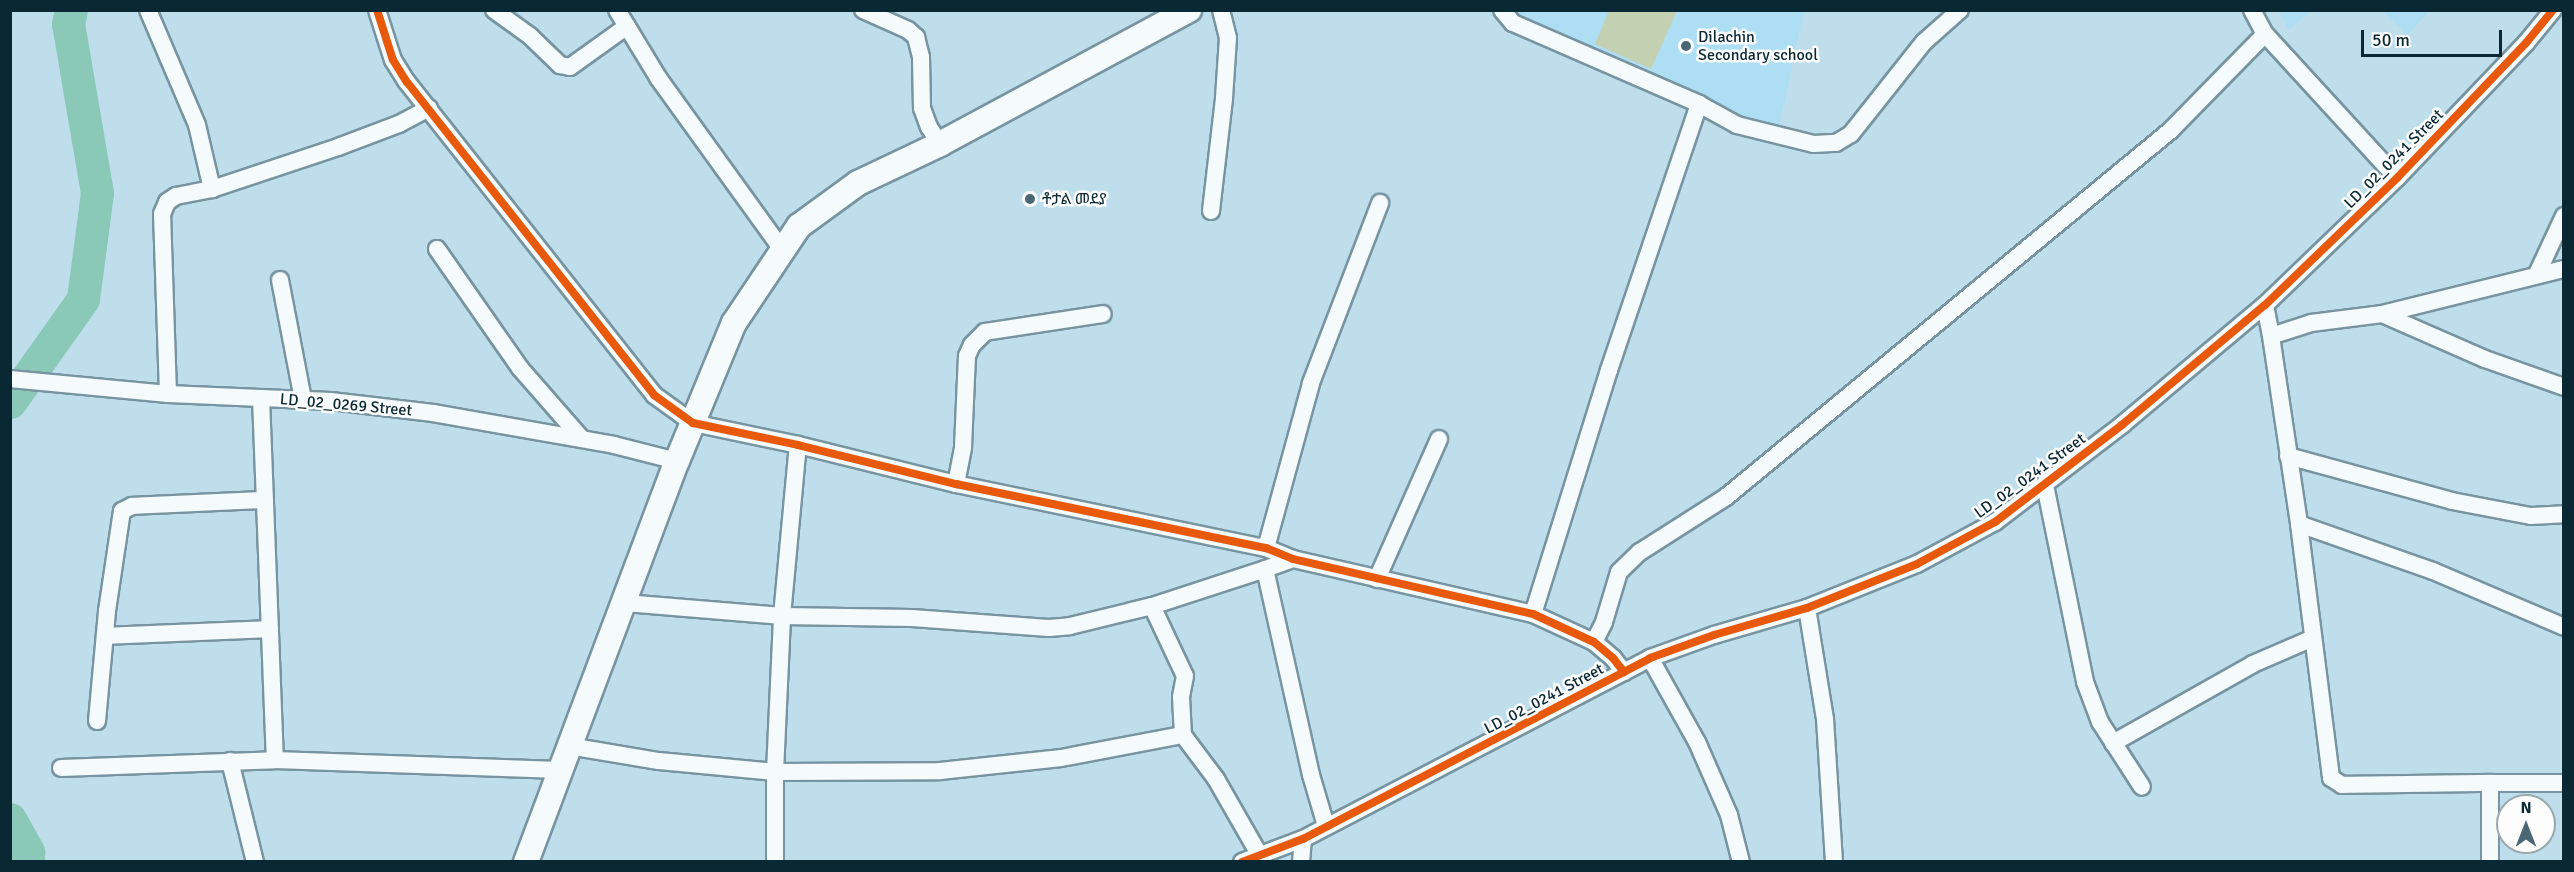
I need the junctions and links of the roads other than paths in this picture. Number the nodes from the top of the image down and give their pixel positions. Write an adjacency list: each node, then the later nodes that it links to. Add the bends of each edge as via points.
1 (148, 10): 18 (street, via 197,124)
2 (377, 10): 15 (street, via 393,60)
3 (494, 10): 12 (street, via 530,36 560,65 570,67)
4 (617, 10): 12 (street)
5 (863, 10): 16 (street, via 909,30 916,37 921,57 922,108)
6 (1189, 10): 16 (main road)
7 (1221, 10): 20 (street, via 1228,38)
8 (1502, 10): 14 (street, via 1513,22)
9 (1960, 10): 14 (street, via 1924,42 1851,134 1836,144 1814,144 1737,125)
10 (2252, 10): 13 (street)
11 (2553, 10): 17 (street, LD_02_0241 Street)
12 (627, 26): 22 (street, via 659,78)
13 (2265, 34): 17 (street); 60 (street, via 2161,137 1726,497 1640,552 1619,572)
14 (1699, 104): 54 (street, via 1609,370)
15 (429, 108): 18 (street, via 399,124); 36 (street, via 654,395)
16 (940, 144): 22 (main road, via 858,183 799,226)
17 (2397, 178): 27 (street, LD_02_0241 Street)
18 (212, 189): 33 (street, via 176,196 166,202 162,214)
19 (1380, 204): 47 (street, via 1311,383)
20 (1211, 211)
21 (2564, 216): 25 (street)
22 (781, 248): 36 (main road, via 734,323)
23 (437, 249): 37 (street, via 520,368)
24 (2564, 269): 25 (street)
25 (2537, 274): 29 (street)
26 (280, 280): 35 (street)
27 (2265, 304): 30 (street); 43 (street, LD_02_0241 Street)
28 (1103, 314): 42 (street, via 984,332 972,345 967,356 963,447)
29 (2382, 314): 30 (street, via 2311,323); 32 (street, via 2485,359)
30 (2271, 336): 40 (street)
31 (10, 379): 33 (street, LD_02_0269 Street)
32 (2564, 387)
33 (168, 394): 34 (street, LD_02_0269 Street)
34 (261, 398): 35 (street, LD_02_0269 Street); 44 (street)
35 (303, 400): 37 (street, LD_02_0269 Street, via 433,413)
36 (693, 423): 39 (street); 41 (main road)
37 (582, 439): 41 (street, LD_02_0269 Street)
38 (1439, 439): 50 (street)
39 (798, 445): 42 (street); 55 (street)
40 (2288, 456): 45 (street, via 2452,501 2531,516); 46 (street)
41 (677, 462): 51 (main road)
42 (956, 484): 47 (street)
43 (2045, 485): 53 (street, LD_02_0241 Street, via 1995,522 1917,564); 65 (street, via 2085,682 2100,722)
44 (265, 500): 57 (street); 58 (street, via 132,506 122,511)
45 (2564, 514)
46 (2299, 524): 56 (street, via 2433,571); 59 (street)
47 (1266, 548): 48 (street)
48 (1293, 559): 49 (street); 50 (street)
49 (1265, 569): 52 (street); 75 (street)
50 (1377, 579): 54 (street)
51 (624, 603): 55 (street); 66 (main road)
52 (1152, 606): 55 (street, via 1049,628 912,618); 64 (street, via 1185,676 1181,697)
53 (1807, 608): 61 (street, LD_02_0241 Street); 84 (street, via 1825,719)
54 (1533, 614): 60 (street)
55 (782, 616): 71 (street)
56 (2564, 627)
57 (270, 629): 58 (street); 67 (street)
58 (105, 636): 63 (street)
59 (2313, 638): 65 (street, via 2253,664); 72 (street, via 2327,761 2335,782)
60 (1594, 642): 62 (street)
61 (1650, 658): 62 (street, LD_02_0241 Street); 83 (street, via 1697,742 1729,815)
62 (1624, 672): 75 (street, LD_02_0241 Street)
63 (97, 721)
64 (1183, 735): 71 (street, via 1061,758 940,771); 77 (street, via 1216,780)
65 (2113, 743): 74 (street)
66 (569, 746): 70 (main road); 71 (street, via 659,761)
67 (275, 760): 68 (street); 70 (street)
68 (230, 761): 69 (street); 78 (street)
69 (61, 768)
70 (560, 770): 79 (main road)
71 (775, 772): 80 (street)
72 (2490, 783): 73 (street); 85 (street)
73 (2564, 783)
74 (2142, 787)
75 (1326, 826): 76 (street, LD_02_0241 Street)
76 (1303, 839): 77 (street, LD_02_0241 Street); 82 (street)
77 (1259, 854): 81 (street, LD_02_0241 Street)
78 (255, 861)
79 (526, 861)
80 (775, 861)
81 (1242, 861)
82 (1301, 861)
83 (1741, 861)
84 (1834, 861)
85 (2490, 861)

